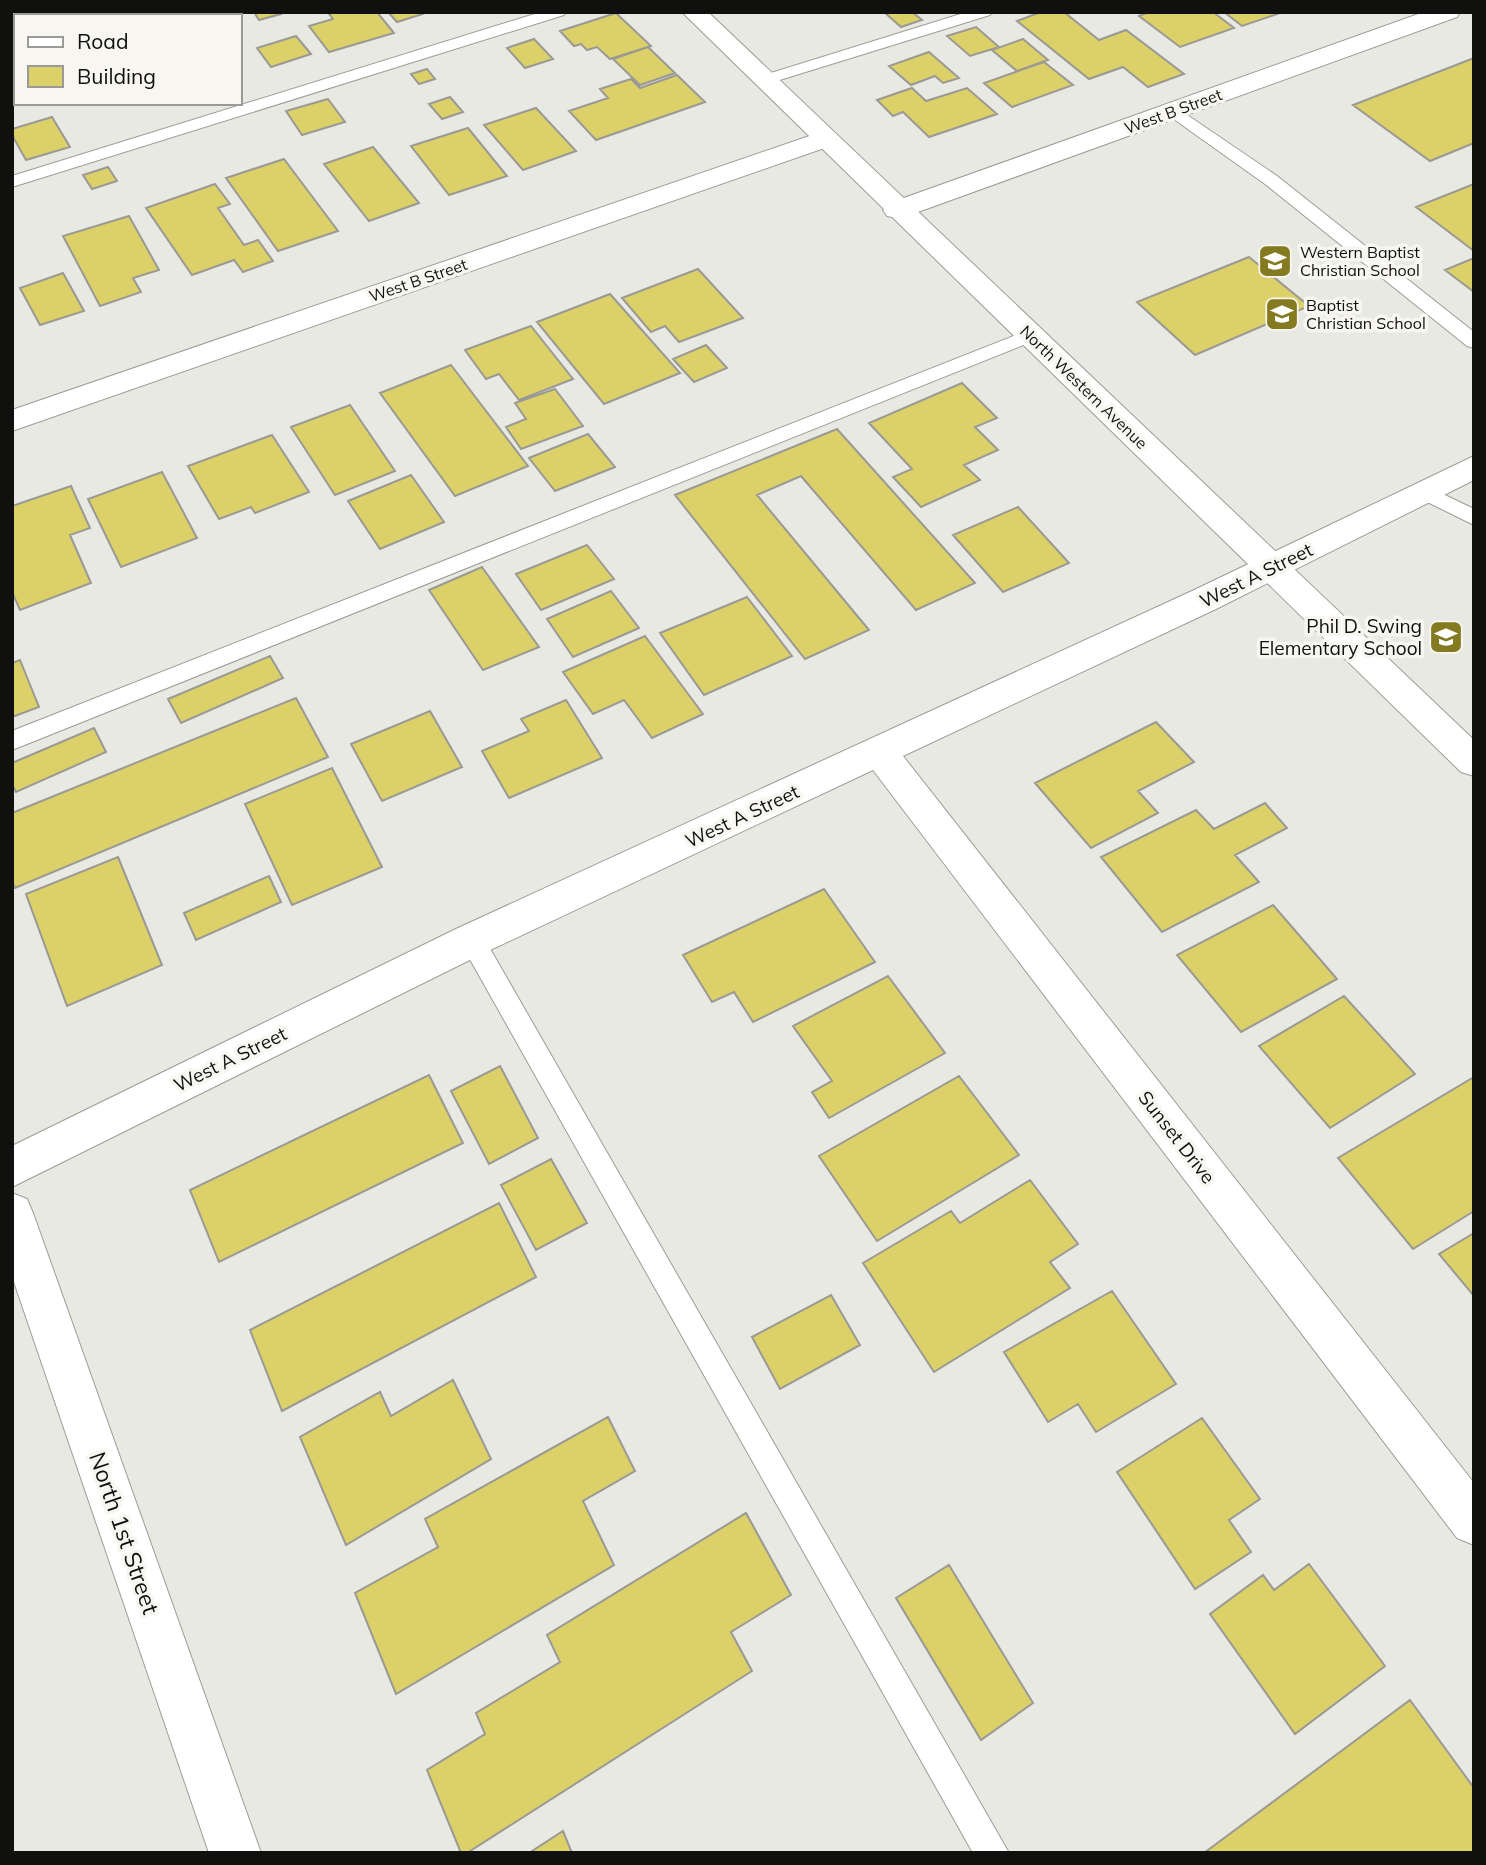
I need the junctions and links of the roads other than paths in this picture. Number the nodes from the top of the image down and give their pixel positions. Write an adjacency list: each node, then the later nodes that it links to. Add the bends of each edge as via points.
1 (558, 12): 8 (lane)
2 (694, 12): 5 (street, North Western Avenue)
3 (984, 12): 5 (lane)
4 (1448, 12): 6 (street, West B Street)
5 (764, 80): 7 (street, North Western Avenue)
6 (1174, 111): 9 (street, West B Street); 11 (lane, via 1271,180)
7 (824, 139): 9 (street, North Western Avenue); 12 (street, West B Street)
8 (12, 182)
9 (897, 210): 10 (street, North Western Avenue)
10 (1029, 336): 16 (street, North Western Avenue); 17 (lane)
11 (1474, 342)
12 (12, 421)
13 (1474, 467): 14 (street, West A Street)
14 (1422, 491): 15 (lane); 16 (street, West A Street)
15 (1474, 518)
16 (1273, 568): 18 (street, West A Street); 19 (street, North Western Avenue)
17 (12, 741)
18 (880, 752): 20 (street, West A Street); 23 (street, Sunset Drive)
19 (1474, 762)
20 (472, 940): 21 (street, West A Street); 25 (lane)
21 (12, 1167)
22 (12, 1213): 24 (street, North 1st Street)
23 (1474, 1521)
24 (235, 1853)
25 (992, 1853)

